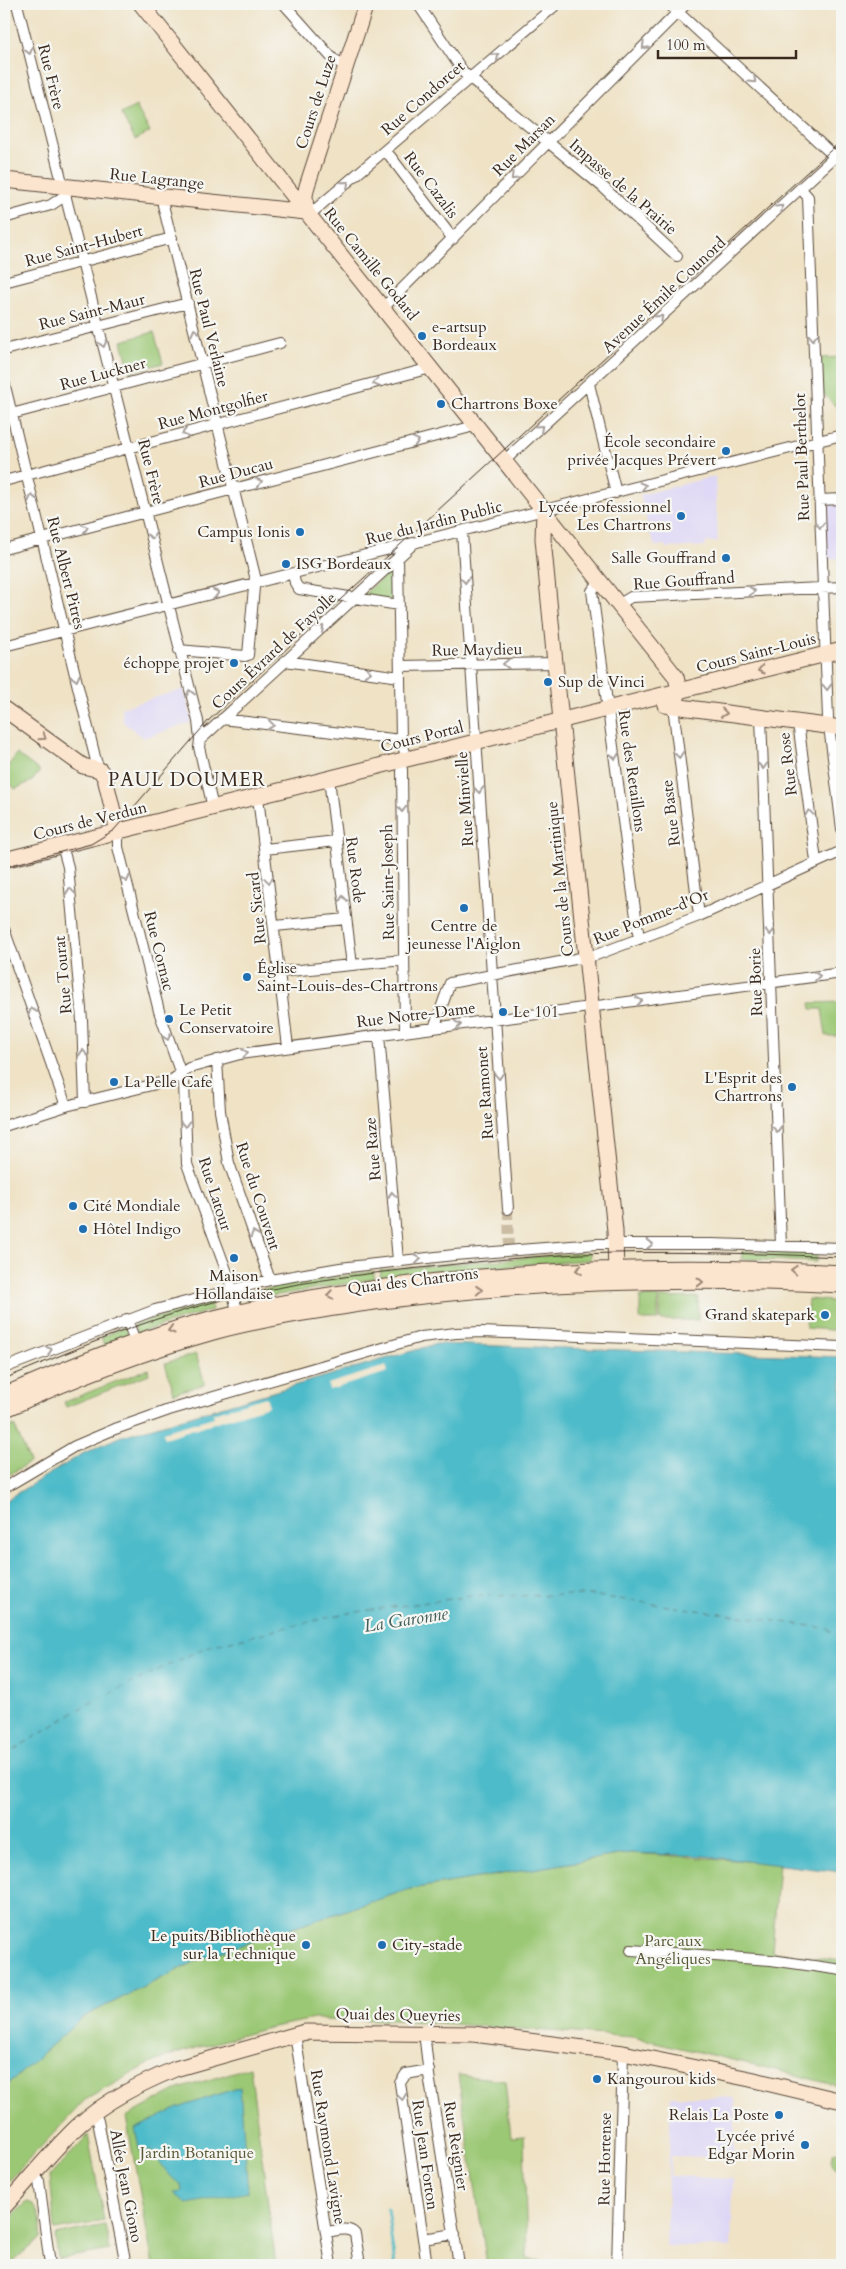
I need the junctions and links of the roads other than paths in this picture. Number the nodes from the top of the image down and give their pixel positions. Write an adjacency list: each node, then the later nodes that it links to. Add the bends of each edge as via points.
1 (17, 4): 16 (street, Rue Frère, one-way to 16)
2 (141, 4): 18 (main road, Rue Camille Godard)
3 (284, 4): 9 (street, via 333,59)
4 (366, 4): 9 (main road, Cours de Luze)
5 (418, 4): 10 (street, Impasse de la Prairie)
6 (557, 4): 10 (street, Rue Condorcet, one-way to 6)
7 (669, 4): 8 (street)
8 (683, 7): 11 (street, Rue Marsan, one-way to 11); 13 (street, one-way to 13)
9 (346, 66): 18 (main road, Cours de Luze, via 305,195)
10 (470, 78): 11 (street, Impasse de la Prairie); 12 (street, Rue Condorcet)
11 (548, 142): 21 (street, Rue Marsan, one-way to 21); 22 (street, Impasse de la Prairie, via 604,188)
12 (384, 151): 18 (street, Rue Condorcet, one-way to 12, via 315,210); 21 (street, Rue Cazalis)
13 (839, 153): 15 (street, Avenue Émile Counord)
14 (4, 180): 16 (main road, Rue Lagrange)
15 (801, 189): 33 (street, Avenue Émile Counord, one-way to 15); 39 (street, Rue Paul Berthelot, one-way to 39, via 808,197)
16 (64, 190): 17 (main road, Rue Lagrange); 19 (street, via 51,205); 23 (street, Rue Frère)
17 (163, 197): 18 (main road, Rue Lagrange); 20 (street, Rue Paul Verlaine)
18 (306, 212): 26 (main road, Rue Camille Godard)
19 (4, 218)
20 (172, 238): 23 (street, Rue Saint-Hubert); 25 (street, Rue Paul Verlaine)
21 (452, 239): 26 (street, Rue Marsan)
22 (677, 256)
23 (83, 262): 24 (street, Rue Saint-Hubert); 27 (street, Rue Frère)
24 (4, 282)
25 (188, 303): 27 (street, Rue Saint-Maur); 30 (street, Rue Paul Verlaine, one-way to 25)
26 (383, 308): 31 (main road, Rue Camille Godard)
27 (99, 325): 29 (street, Rue Saint-Maur); 34 (street, Rue Frère, one-way to 34)
28 (280, 343): 30 (street, Rue Luckner)
29 (4, 350)
30 (203, 364): 34 (street, Rue Luckner); 37 (street, Rue Paul Verlaine)
31 (429, 366): 36 (main road, Rue Camille Godard); 37 (street, Rue Montgolfier, one-way to 37)
32 (4, 382): 35 (street, Rue Albert Pitres)
33 (589, 384): 41 (street, Avenue Émile Counord, one-way to 33); 45 (street)
34 (114, 387): 35 (street, Rue Luckner); 40 (street, Rue Frère)
35 (8, 414): 42 (street, Rue Albert Pitres)
36 (474, 423): 41 (main road, Rue Camille Godard); 44 (street, Rue Ducau, one-way to 36, via 467,428)
37 (217, 425): 40 (street, Rue Montgolfier, one-way to 40); 44 (street, Rue Paul Verlaine)
38 (842, 435): 39 (street, Rue du Jardin Public)
39 (816, 441): 45 (street, Rue du Jardin Public, one-way to 39); 47 (street, Rue Paul Berthelot)
40 (130, 448): 42 (street, Rue Montgolfier); 49 (street, Rue Frère)
41 (504, 460): 48 (main road, Rue Camille Godard)
42 (27, 475): 43 (street, Rue Montgolfier); 51 (street, Rue Albert Pitres, one-way to 42)
43 (4, 481)
44 (234, 489): 49 (street, Rue Ducau); 57 (street, Rue Paul Verlaine, via 255,574)
45 (616, 493): 48 (street, Rue du Jardin Public)
46 (842, 499): 47 (street)
47 (819, 500): 59 (street, Rue Paul Berthelot, one-way to 59)
48 (544, 511): 50 (street, Rue du Jardin Public); 56 (main road, Rue Camille Godard); 70 (main road, Cours de la Martinique, via 543,539)
49 (146, 512): 51 (street, Rue Ducau, one-way to 49); 61 (street, Rue Frère, one-way to 61)
50 (462, 532): 52 (street, Rue du Jardin Public); 71 (street, Rue Minvielle, one-way to 71)
51 (42, 539): 53 (street, Rue Ducau); 64 (street, Rue Albert Pitres)
52 (413, 544): 54 (street, Cours Évrard de Fayolle); 55 (street, Rue du Jardin Public)
53 (4, 549)
54 (398, 557): 60 (street, Cours Évrard de Fayolle); 62 (street, Rue Saint-Joseph)
55 (293, 574): 57 (street, Rue du Jardin Public); 60 (street, via 299,589)
56 (600, 581): 63 (main road, Rue Camille Godard); 76 (street, Rue des Retaillons, via 592,590)
57 (254, 583): 61 (street, Rue du Jardin Public, one-way to 57); 66 (street, Rue Paul Verlaine, via 249,652 245,656)
58 (842, 587): 59 (street, Rue Gouffrand)
59 (822, 588): 63 (street, Rue Gouffrand, one-way to 59, via 631,597); 68 (street, Rue Paul Berthelot)
60 (354, 598): 62 (street); 69 (street, Cours Évrard de Fayolle, one-way to 60)
61 (169, 604): 64 (street, Rue du Jardin Public); 66 (street, Rue Frère)
62 (399, 605): 72 (street, Rue Saint-Joseph)
63 (618, 605): 73 (main road, Rue Camille Godard, via 676,677)
64 (64, 631): 65 (street, Rue du Jardin Public); 87 (street, Rue Albert Pitres, one-way to 87)
65 (4, 646)
66 (179, 650): 83 (street, Rue Frère, one-way to 66)
67 (842, 650): 68 (main road, Cours Saint-Louis)
68 (825, 654): 73 (main road, Cours Saint-Louis, one-way to 73); 82 (street, Rue Paul Berthelot, one-way to 82)
69 (286, 661): 72 (street, Rue Maydieu, one-way to 72); 79 (street, Cours Évrard de Fayolle)
70 (555, 663): 71 (street, Rue Maydieu, one-way to 71); 80 (main road, Cours de la Martinique)
71 (471, 665): 72 (street, Rue Maydieu); 85 (street, Rue Minvielle)
72 (400, 671): 84 (street, Rue Saint-Joseph)
73 (679, 690): 74 (main road, Cours Portal); 75 (main road)
74 (639, 700): 75 (main road, Cours Portal); 76 (main road, Cours Portal)
75 (675, 706): 78 (main road, Cours Portal, one-way to 78); 100 (street, Rue Baste, one-way to 100)
76 (608, 708): 80 (main road, Cours Portal); 104 (street, Rue des Retaillons, one-way to 104)
77 (4, 709): 87 (main road, one-way to 87, via 83,766)
78 (762, 717): 81 (main road, Cours Portal); 99 (street, Rue Borie, one-way to 99)
79 (222, 719): 83 (street, Cours Évrard de Fayolle); 84 (street, one-way to 84)
80 (561, 720): 85 (main road, Cours Portal); 106 (main road, Cours de la Martinique)
81 (798, 722): 82 (main road, Cours Portal); 98 (street, Rue Rose, one-way to 81)
82 (836, 727): 91 (street, Rue Paul Berthelot)
83 (200, 740): 90 (street, Rue Frère, via 198,747)
84 (401, 740): 86 (street, Rue Saint-Joseph)
85 (476, 741): 86 (main road, Cours Portal); 111 (street, Rue Minvielle, one-way to 111)
86 (403, 760): 88 (main road, Cours Portal); 107 (street, Rue Saint-Joseph, one-way to 107)
87 (100, 770): 92 (main road, via 105,778)
88 (329, 779): 89 (main road, Cours Portal); 93 (street, Rue Rode)
89 (258, 797): 90 (main road, Cours Portal); 95 (street, Rue Sicard)
90 (213, 808): 92 (main road, Cours de Verdun)
91 (842, 829)
92 (118, 832): 94 (main road, Cours de Verdun); 120 (street, Rue Cornac, one-way to 120, via 118,846 159,1011)
93 (336, 841): 95 (street); 101 (street, Rue Rode, one-way to 93)
94 (62, 846): 97 (main road, Cours de Verdun); 121 (street, Rue Tourat, one-way to 94, via 82,1020 68,867)
95 (265, 849): 102 (street, Rue Sicard, one-way to 102)
96 (842, 851): 98 (street, Rue Pomme-d'Or)
97 (4, 860)
98 (816, 862): 99 (street, Rue Pomme-d'Or)
99 (768, 883): 100 (street, Rue Pomme-d'Or); 112 (street, Rue Borie, one-way to 112)
100 (699, 916): 104 (street, Rue Pomme-d'Or)
101 (346, 918): 102 (street); 108 (street, Rue Rode)
102 (275, 926): 109 (street, Rue Sicard)
103 (4, 929): 105 (street)
104 (639, 939): 106 (street, Rue Pomme-d'Or)
105 (6, 941): 122 (street, one-way to 105)
106 (586, 958): 111 (street, Rue Pomme-d'Or); 113 (main road, Cours de la Martinique)
107 (404, 960): 108 (street); 116 (street, Rue Saint-Joseph)
108 (352, 965): 109 (street)
109 (279, 972): 118 (street, Rue Sicard)
110 (842, 973): 112 (street, Rue Notre-Dame, one-way to 110)
111 (492, 975): 114 (street, Rue Ramonet); 115 (street, Rue Pomme-d'Or, via 450,983)
112 (772, 982): 113 (street, Rue Notre-Dame, one-way to 112); 126 (street, Rue Borie, one-way to 126)
113 (591, 1007): 114 (street, Rue Notre-Dame); 125 (main road, Cours de la Martinique)
114 (495, 1020): 115 (street, Rue Notre-Dame, one-way to 114); 124 (street, Rue Ramonet, one-way to 124)
115 (434, 1028): 116 (street, Rue Notre-Dame)
116 (405, 1032): 117 (street, Rue Notre-Dame)
117 (379, 1035): 118 (street, Rue Notre-Dame); 128 (street, Rue Raze, one-way to 117)
118 (288, 1047): 119 (street, Rue Notre-Dame, one-way to 118)
119 (217, 1060): 120 (street, Rue Notre-Dame, via 189,1068); 131 (street, Rue du Couvent, one-way to 119, via 229,1163 220,1111)
120 (180, 1076): 121 (street, Rue Notre-Dame); 133 (street, Rue Latour, one-way to 133, via 184,1084 187,1164)
121 (84, 1102): 122 (street, Rue Notre-Dame)
122 (66, 1106): 123 (street, Rue Notre-Dame)
123 (4, 1126)
124 (508, 1209)
125 (615, 1244): 126 (street, Quai des Chartrons, one-way to 126); 128 (street, Quai des Chartrons, one-way to 125); 130 (main road, Cours de la Martinique)
126 (781, 1245): 127 (street, Quai des Chartrons)
127 (842, 1248)
128 (398, 1261): 131 (street, Quai des Chartrons)
129 (842, 1273): 130 (main road, Quai des Chartrons, one-way to 130, via 754,1269)
130 (616, 1275): 132 (main road, Quai des Chartrons, one-way to 132); 135 (main road, Quai des Chartrons, via 407,1297 280,1318)
131 (270, 1280): 133 (street, Quai des Chartrons)
132 (842, 1285)
133 (232, 1289): 134 (street, Quai des Chartrons); 135 (street, Rue Latour)
134 (127, 1320): 137 (street); 138 (street, Quai des Chartrons, one-way to 134)
135 (240, 1320): 137 (main road, Quai des Chartrons, via 164,1332)
136 (842, 1347): 141 (street, via 482,1332 421,1337 169,1410 115,1429 75,1446)
137 (138, 1349): 139 (main road, Quai des Chartrons); 140 (main road, Quai des Chartrons)
138 (4, 1368)
139 (4, 1395)
140 (4, 1410)
141 (4, 1488)
142 (632, 1950): 143 (street, via 771,1960)
143 (842, 1970)
144 (424, 2032): 145 (main road, Quai des Queyries); 146 (main road, Quai des Queyries, via 478,2035); 147 (street, Rue Reignier)
145 (296, 2034): 149 (main road, Quai des Queyries, via 175,2069); 152 (street, Rue Raymond Lavigne)
146 (623, 2053): 148 (main road, Quai des Queyries); 161 (street, Rue Hortense)
147 (429, 2070): 153 (street, Rue Reignier); 154 (street, Rue Jean Forton, one-way to 154, via 406,2074 400,2083)
148 (842, 2101)
149 (94, 2112): 150 (main road, Quai des Queyries); 156 (street, Allée Jean Giono)
150 (34, 2174): 151 (main road, Quai des Queyries); 155 (street, via 39,2182)
151 (4, 2207)
152 (326, 2232): 157 (street, Rue Raymond Lavigne); 158 (street, via 352,2231)
153 (455, 2234): 154 (street); 160 (street, Rue Reignier)
154 (423, 2239): 159 (street, Rue Jean Forton)
155 (50, 2265)
156 (126, 2265)
157 (331, 2265)
158 (360, 2265)
159 (427, 2265)
160 (459, 2265)
161 (617, 2265)

